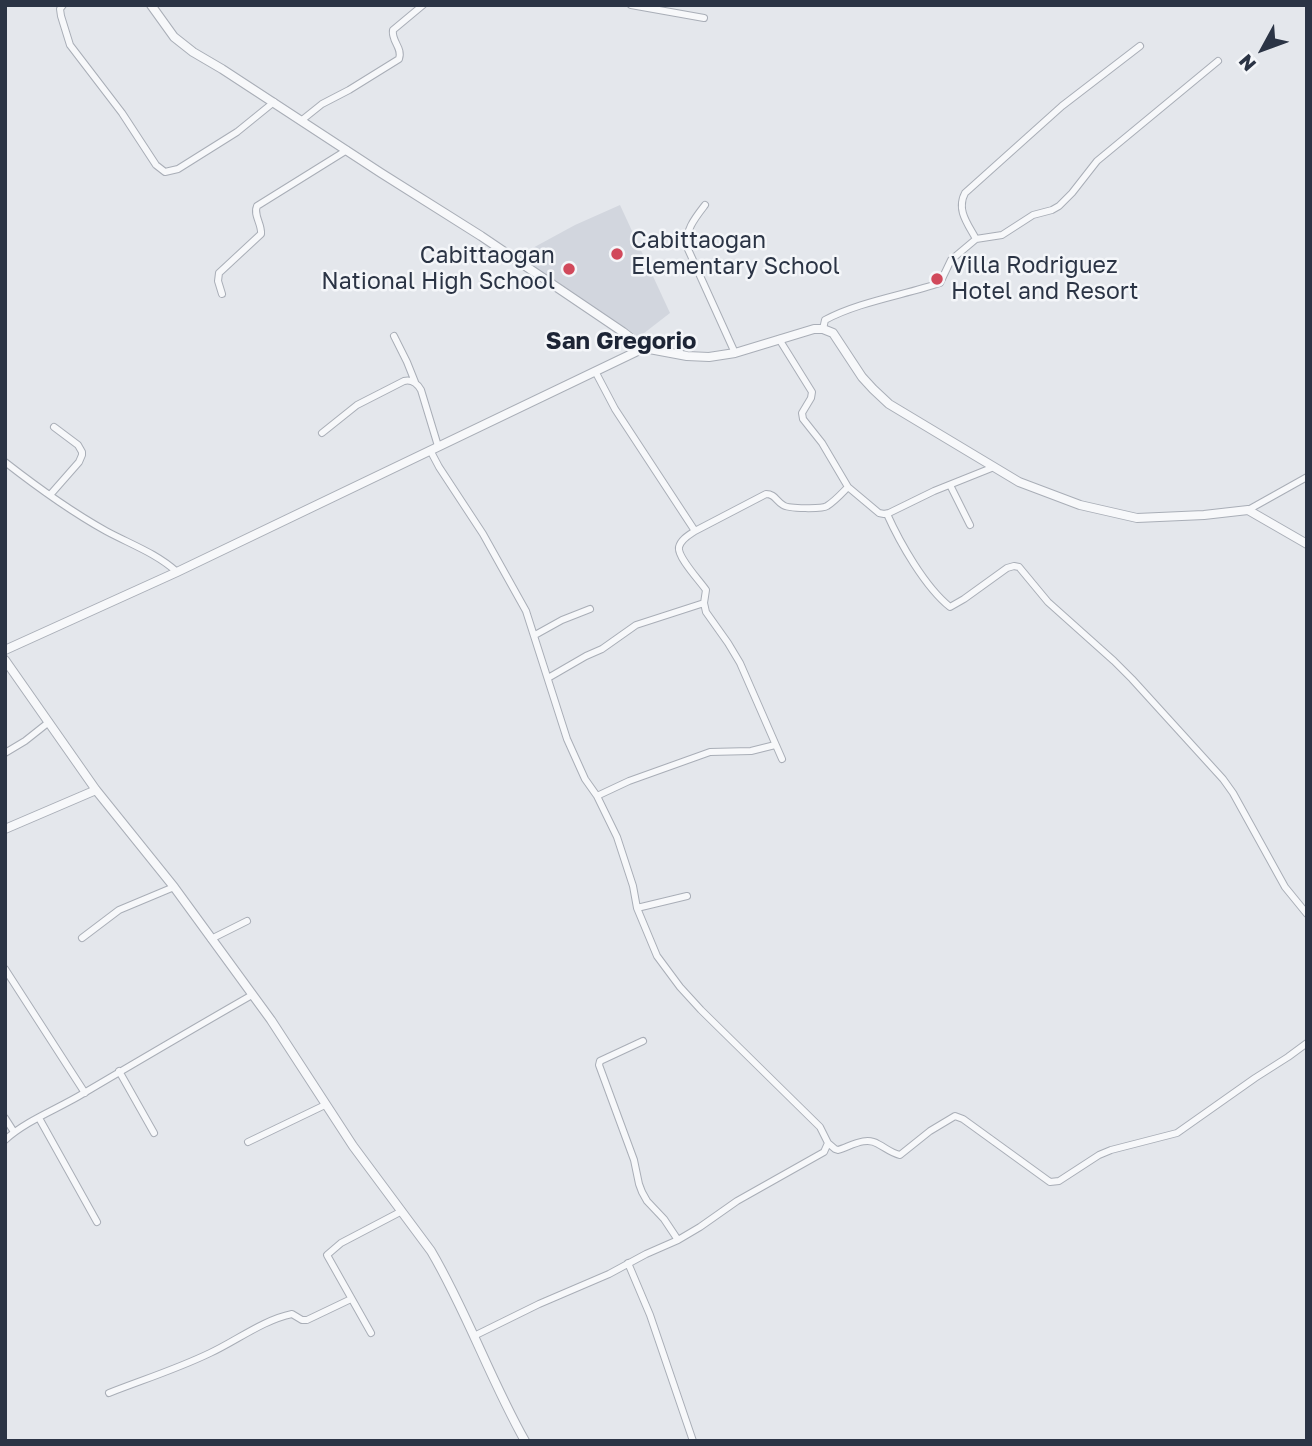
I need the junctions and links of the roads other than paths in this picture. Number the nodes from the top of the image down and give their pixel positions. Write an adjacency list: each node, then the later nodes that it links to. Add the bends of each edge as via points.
1 (63, 5): 8 (street, via 61,16 70,45 165,172 178,169 237,132)
2 (151, 5): 8 (street, via 182,44)
3 (423, 5): 9 (street, via 393,30 399,59)
4 (631, 5): 5 (street)
5 (704, 18)
6 (1140, 46): 12 (street, via 1062,106 965,193 962,211)
7 (1218, 61): 12 (street, via 1097,161 1059,205 1032,215 1002,235)
8 (274, 103): 9 (street)
9 (302, 120): 10 (street)
10 (347, 150): 13 (street, via 257,206 261,234 219,273); 17 (street)
11 (705, 205): 18 (street, via 688,231 687,247)
12 (976, 239): 14 (street, via 951,260 940,283 842,313 827,319)
13 (222, 294)
14 (823, 329): 16 (street); 25 (street, via 833,333 862,377 889,404)
15 (394, 336): 20 (street)
16 (779, 339): 18 (street); 28 (street, via 812,391 803,419)
17 (644, 348): 18 (street, via 699,357); 19 (street)
18 (735, 353)
19 (595, 371): 23 (street); 33 (street)
20 (415, 382): 22 (street, via 404,381 357,405); 23 (street, via 421,390)
21 (54, 427): 29 (street, via 78,445 82,455)
22 (322, 433)
23 (434, 448): 35 (street); 38 (street, via 448,481 518,596)
24 (5, 462): 29 (street)
25 (994, 467): 27 (street); 30 (street, via 1019,482 1128,517)
26 (1307, 477): 30 (street)
27 (950, 485): 31 (street); 32 (street)
28 (848, 487): 31 (street, via 879,513); 33 (street, via 821,508 788,508 766,494)
29 (50, 495): 35 (street)
30 (1248, 510): 34 (street)
31 (887, 514): 52 (street, via 914,564 950,607 1010,566 1019,567 1057,611 1126,672 1230,788 1285,887)
32 (970, 525)
33 (695, 531): 36 (street, via 679,550 706,590)
34 (1307, 544)
35 (177, 572): 39 (street)
36 (704, 603): 41 (street, via 636,625); 43 (street, via 711,622 740,663)
37 (590, 609): 38 (street)
38 (535, 635): 41 (street)
39 (5, 650)
40 (5, 660): 42 (street)
41 (548, 678): 47 (street, via 573,753)
42 (50, 722): 44 (street); 46 (street)
43 (775, 745): 45 (street); 47 (street, via 710,752)
44 (5, 753)
45 (782, 758)
46 (96, 790): 48 (street); 49 (street)
47 (597, 796): 51 (street, via 617,837)
48 (5, 829)
49 (174, 887): 54 (street, via 114,914); 55 (street)
50 (687, 896): 51 (street)
51 (637, 908): 69 (street, via 657,956 680,988 820,1127)
52 (1307, 914)
53 (247, 921): 55 (street)
54 (82, 938)
55 (211, 939): 57 (street)
56 (5, 969): 61 (street)
57 (252, 995): 60 (street); 62 (street)
58 (643, 1041): 72 (street, via 599,1065 642,1192)
59 (1307, 1043): 69 (street, via 1177,1133 1111,1150 1059,1181 1050,1182 955,1116 900,1154 868,1140 838,1150)
60 (119, 1071): 61 (street); 66 (street)
61 (85, 1093): 64 (street)
62 (325, 1105): 68 (street); 70 (street)
63 (5, 1118): 65 (street)
64 (39, 1118): 65 (street); 71 (street)
65 (14, 1132): 67 (street)
66 (154, 1133)
67 (5, 1140)
68 (248, 1142)
69 (828, 1143): 72 (street, via 824,1152)
70 (402, 1211): 74 (street, via 327,1255); 76 (street, via 436,1260)
71 (97, 1222)
72 (678, 1240): 73 (street)
73 (628, 1263): 76 (street); 79 (street)
74 (351, 1299): 75 (street); 77 (street, via 305,1320 288,1314 208,1354)
75 (371, 1332)
76 (474, 1336): 78 (street)
77 (109, 1393)
78 (525, 1441)
79 (693, 1441)

